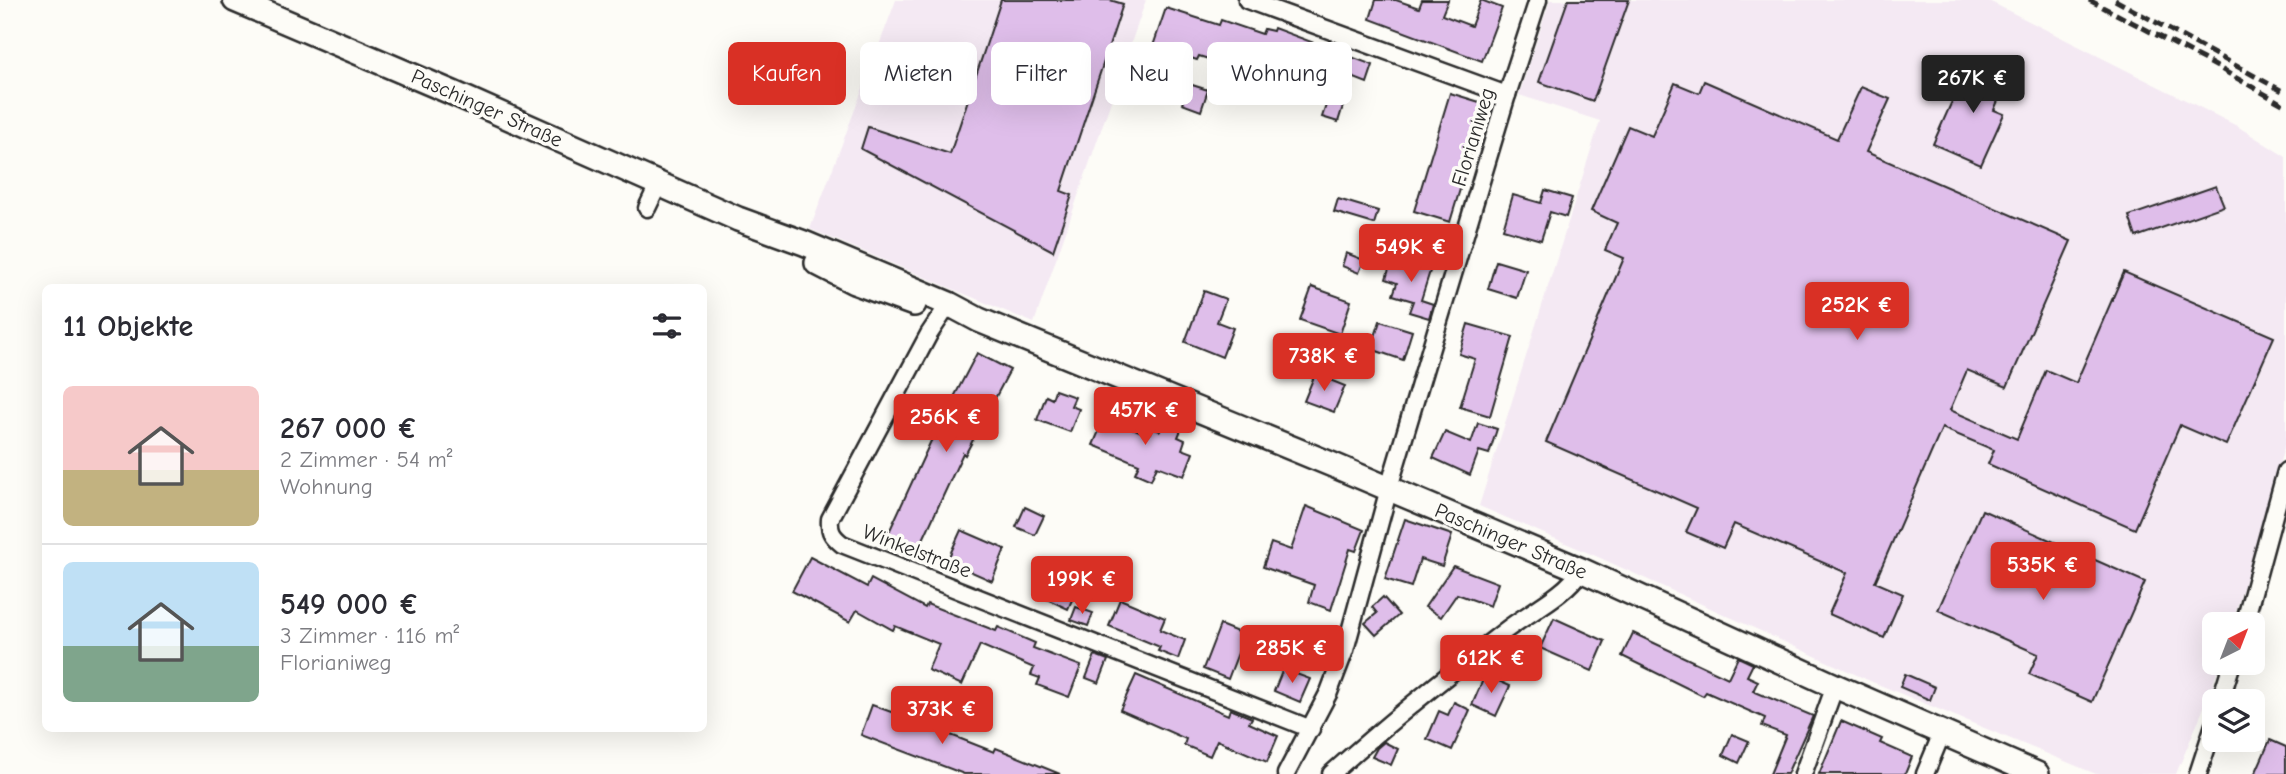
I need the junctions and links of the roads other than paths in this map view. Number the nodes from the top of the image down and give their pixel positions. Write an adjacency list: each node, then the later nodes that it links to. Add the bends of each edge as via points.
1 (235, 0): 5 (street, Paschinger Straße)
2 (1247, 0): 4 (street)
3 (1538, 0): 4 (street, Florianiweg)
4 (1507, 95): 9 (street, Florianiweg)
5 (658, 185): 6 (street); 7 (street, Paschinger Straße, via 738,219 854,282)
6 (647, 208)
7 (946, 309): 9 (street, Paschinger Straße); 13 (street, Winkelstraße, via 831,519 833,537)
8 (2286, 471): 11 (street)
9 (1389, 489): 10 (street, Paschinger Straße); 13 (street, via 1345,650)
10 (1581, 570): 12 (street, Paschinger Straße); 17 (street, via 1573,583 1453,670)
11 (2248, 612)
12 (1835, 687): 14 (street, Paschinger Straße); 18 (street)
13 (1311, 729): 16 (street)
14 (1941, 733): 19 (street); 20 (street, Paschinger Straße)
15 (2204, 752): 21 (street)
16 (1286, 774)
17 (1331, 774)
18 (1803, 774)
19 (1925, 774)
20 (2037, 774)
21 (2197, 774)

